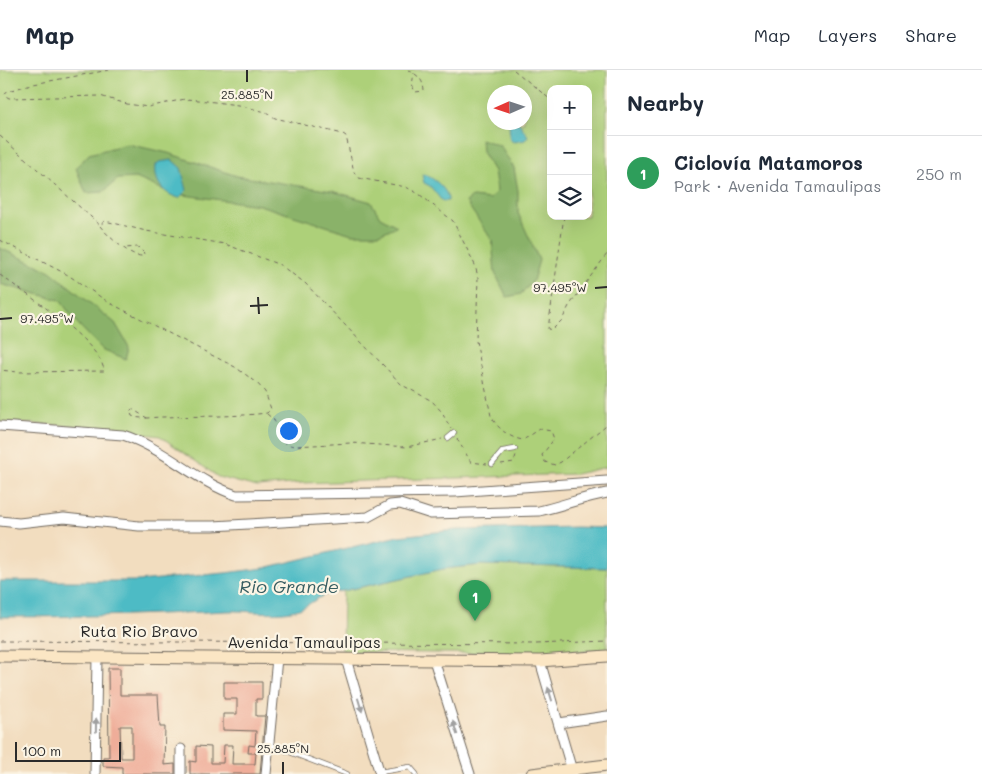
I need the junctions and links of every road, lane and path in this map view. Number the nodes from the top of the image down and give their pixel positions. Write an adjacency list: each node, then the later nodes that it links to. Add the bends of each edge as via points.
1 (109, 70): 16 (path, via 28,85 4,95 9,98 100,96 148,106 199,100 256,109 275,118 343,134 354,172 359,178 406,187 420,194 452,221 476,265 476,341 495,423 515,439 523,440 540,429 551,431 554,439 542,454 544,462 555,465)
2 (408, 70): 4 (path)
3 (514, 70): 5 (path)
4 (414, 73): 4 (path, via 420,77 424,90 415,92 412,85)
5 (547, 97)
6 (0, 136): 8 (path)
7 (563, 220): 11 (path, via 548,329 552,330 562,320)
8 (100, 225): 10 (path, via 108,236); 18 (path, via 105,221 225,244 280,265 305,283 402,386 432,401)
9 (0, 240): 14 (path, via 68,275 108,302 235,367 264,392 270,402 271,409)
10 (125, 248): 10 (path, via 134,254 143,256 138,247)
11 (607, 254)
12 (0, 275): 13 (path, via 81,336 104,364 104,370)
13 (0, 370)
14 (267, 413): 15 (path, via 232,418); 19 (path, via 278,426 286,444 294,446 351,444 407,447)
15 (147, 418): 15 (path, via 132,416 130,411 132,409)
16 (607, 422)
17 (0, 426): 23 (street, via 123,435 142,441 215,488 236,495 455,492)
18 (454, 434): 19 (lane); 20 (path)
19 (448, 438): 20 (path)
20 (460, 443): 22 (path, via 471,462)
21 (515, 449): 22 (lane, via 503,451); 22 (path, via 514,462)
22 (492, 464)
23 (607, 481)
24 (607, 493): 25 (street, via 539,511 432,514 400,504 390,505 368,517 305,522 139,526 64,518)
25 (0, 522)
26 (0, 641): 27 (path, Ruta Rio Bravo, via 536,644)
27 (607, 641)
28 (0, 656): 30 (street, Avenida Tamaulipas)
29 (607, 656): 34 (street, Avenida Tamaulipas)
30 (97, 657): 31 (street, Avenida Tamaulipas); 42 (street, one-way to 30)
31 (278, 658): 32 (street, Avenida Tamaulipas); 37 (street)
32 (346, 659): 33 (street, Avenida Tamaulipas); 41 (street, one-way to 41)
33 (434, 660): 34 (street, Avenida Tamaulipas); 47 (street, one-way to 33)
34 (540, 661): 36 (street, one-way to 34)
35 (607, 716): 36 (street)
36 (559, 724): 40 (street)
37 (269, 744): 44 (street); 45 (lane)
38 (181, 749): 43 (street)
39 (607, 765): 40 (street)
40 (573, 771): 48 (street)
41 (380, 773): 46 (lane, via 410,767)
42 (95, 774)
43 (181, 774)
44 (266, 774)
45 (347, 774)
46 (416, 774)
47 (470, 774)
48 (532, 774)

